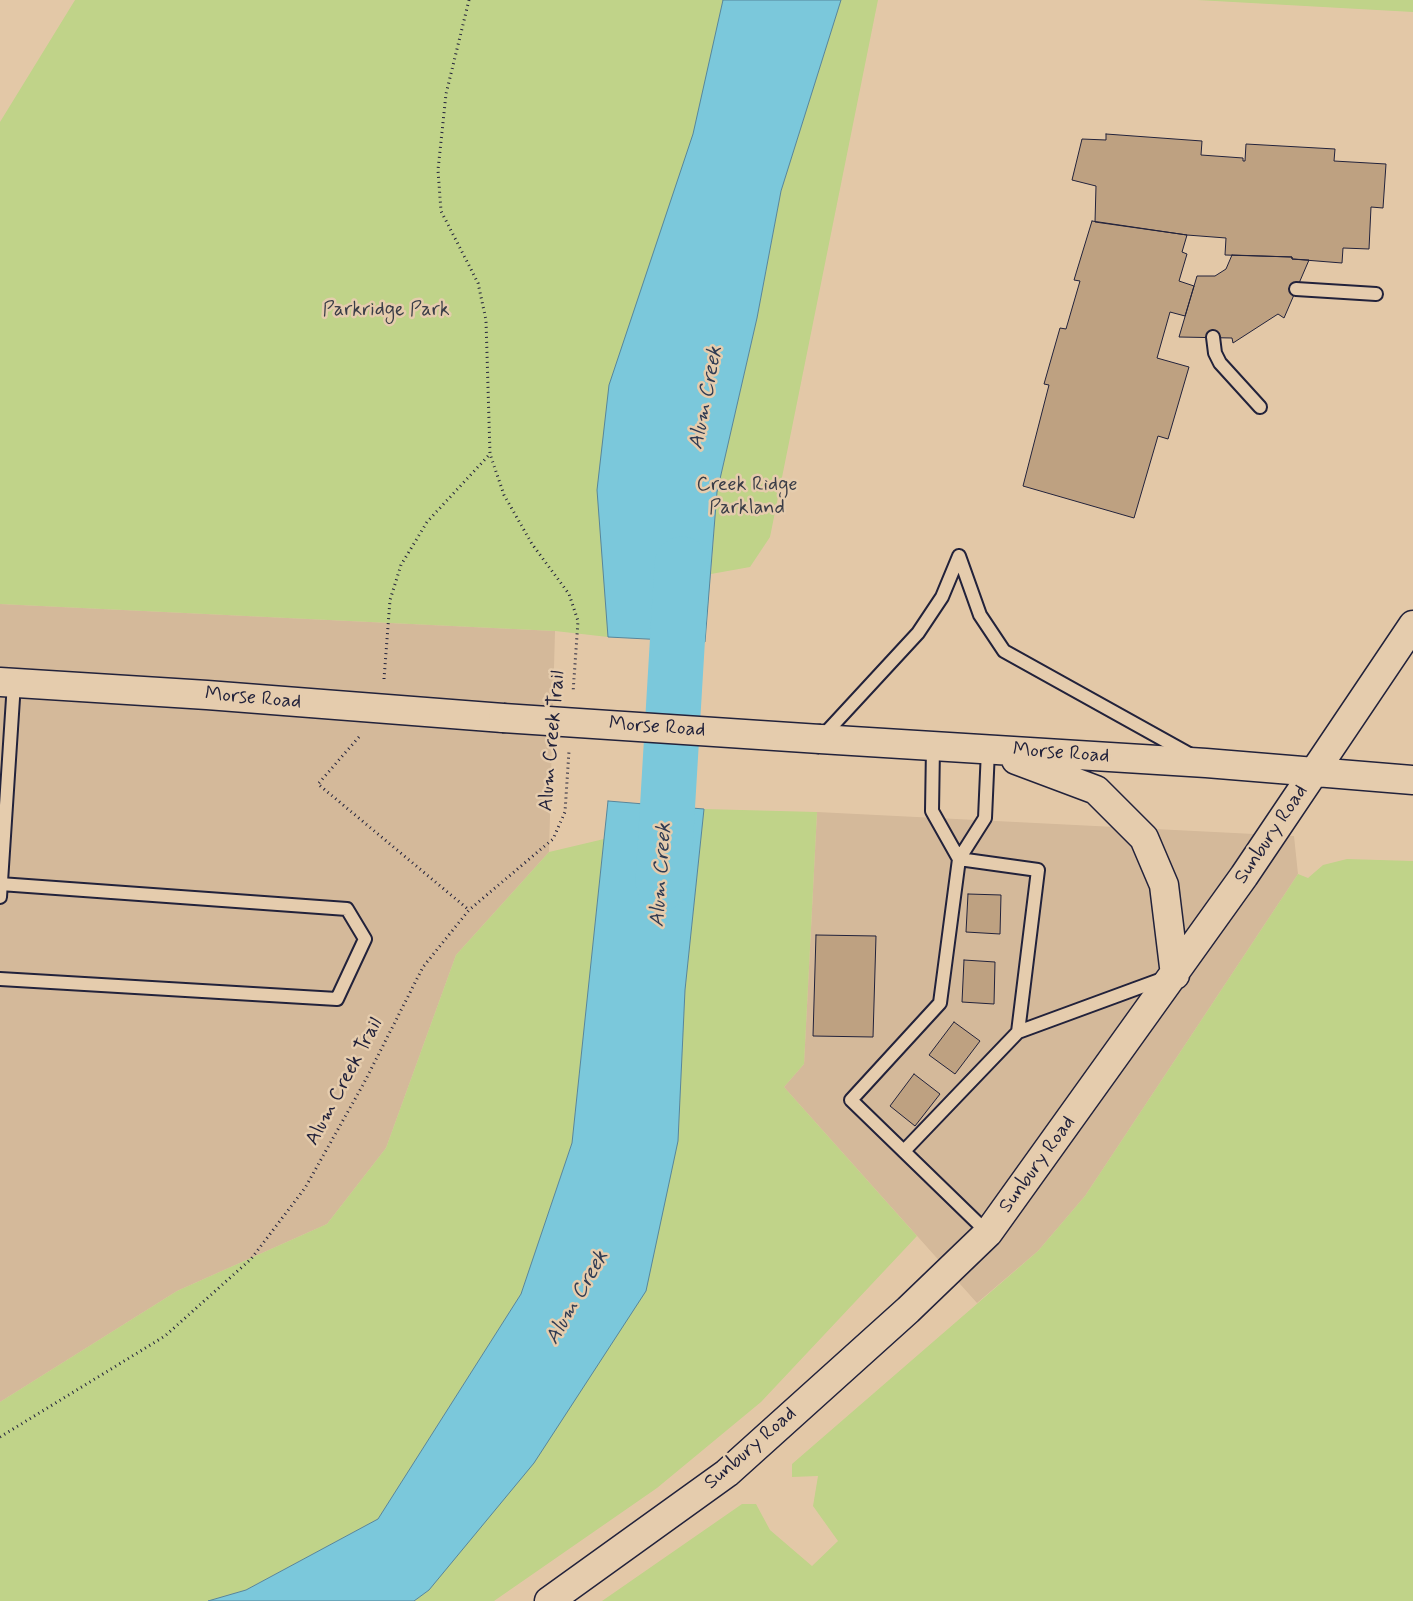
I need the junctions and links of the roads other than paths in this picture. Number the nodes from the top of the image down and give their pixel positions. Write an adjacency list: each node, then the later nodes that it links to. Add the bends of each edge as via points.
1 (1296, 289): 2 (lane)
2 (1376, 294)
3 (1213, 337): 4 (lane, via 1220,363)
4 (1260, 407)
5 (1413, 625): 12 (main road, Sunbury Road)
6 (7, 682): 7 (main road, Morse Road, bridge); 15 (lane)
7 (820, 739): 8 (main road, Morse Road); 10 (lane, via 918,633 942,597 958,556 980,615 1004,651)
8 (932, 747): 9 (main road, Morse Road); 14 (lane, via 932,811)
9 (988, 750): 10 (main road, Morse Road); 14 (lane, via 985,818); 16 (main road, via 1096,790 1144,838 1164,885)
10 (1206, 763): 12 (main road, Morse Road)
11 (1413, 767): 12 (main road, Morse Road)
12 (1314, 772): 13 (main road, Morse Road); 16 (main road, Sunbury Road)
13 (1413, 780)
14 (958, 859): 18 (lane, via 1038,870); 19 (lane, via 940,1003 851,1100)
15 (0, 888): 17 (lane, via 347,909 365,939 337,999)
16 (1174, 975): 18 (lane); 20 (main road, Sunbury Road)
17 (0, 979)
18 (1018, 1032): 19 (lane)
19 (904, 1151): 20 (lane)
20 (988, 1233): 21 (main road, Sunbury Road, via 908,1310 727,1473)
21 (549, 1601)

